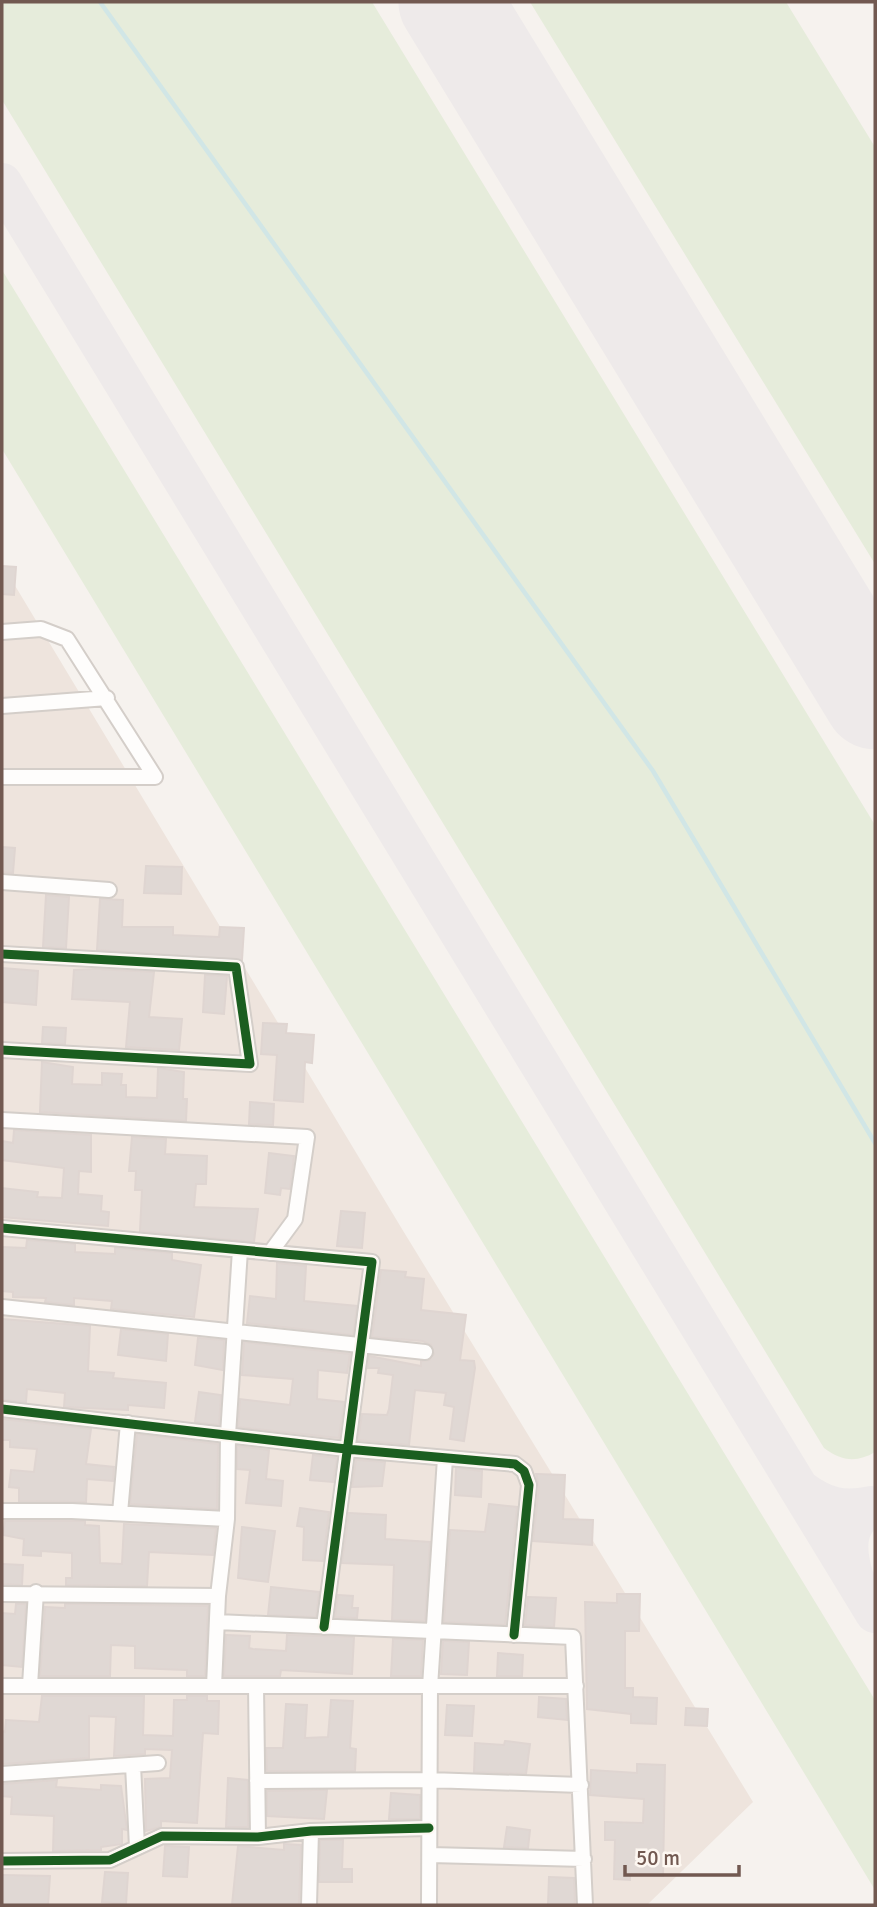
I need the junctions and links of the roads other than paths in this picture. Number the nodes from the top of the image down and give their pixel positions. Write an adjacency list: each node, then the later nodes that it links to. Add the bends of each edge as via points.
1 (2, 632): 2 (street, via 41,629 61,635)
2 (107, 698): 3 (street); 4 (street, via 155,777)
3 (2, 706)
4 (2, 777)
5 (2, 881): 6 (street)
6 (109, 890)
7 (2, 954): 8 (street, via 236,967 250,1064)
8 (2, 1050)
9 (2, 1120): 12 (street, via 307,1137 295,1219)
10 (2, 1228): 11 (street)
11 (240, 1250): 12 (street); 14 (street)
12 (270, 1253): 15 (street, via 372,1262)
13 (2, 1307): 14 (street)
14 (234, 1331): 15 (street); 19 (street)
15 (361, 1345): 16 (street); 20 (street)
16 (425, 1352)
17 (2, 1409): 18 (street)
18 (128, 1423): 19 (street); 23 (street)
19 (228, 1435): 20 (street); 24 (street)
20 (346, 1449): 21 (street); 29 (street)
21 (445, 1458): 30 (street); 31 (street, via 509,1462 520,1467 527,1478)
22 (2, 1511): 23 (street)
23 (120, 1513): 24 (street)
24 (227, 1519): 27 (street)
25 (36, 1592): 26 (street); 27 (street); 32 (street)
26 (2, 1594)
27 (218, 1596): 28 (street)
28 (217, 1622): 29 (street); 34 (street)
29 (324, 1627): 30 (street)
30 (432, 1631): 31 (street); 37 (street)
31 (514, 1635): 36 (street, via 573,1637)
32 (30, 1685): 33 (street); 34 (street)
33 (2, 1686)
34 (214, 1686): 35 (street)
35 (256, 1686): 37 (street); 42 (street)
36 (576, 1686): 37 (street); 43 (street)
37 (430, 1687): 41 (street)
38 (158, 1763): 39 (street)
39 (133, 1765): 40 (street); 47 (street)
40 (2, 1774)
41 (429, 1780): 42 (street); 43 (street); 44 (street)
42 (257, 1781): 46 (street)
43 (581, 1785): 49 (street)
44 (429, 1828): 45 (street); 48 (street)
45 (311, 1831): 46 (street); 51 (street)
46 (258, 1837): 47 (street, via 163,1836)
47 (137, 1847): 50 (street, via 110,1860)
48 (430, 1855): 49 (street); 52 (street)
49 (584, 1859): 53 (street)
50 (2, 1861)
51 (309, 1905)
52 (429, 1905)
53 (585, 1905)

